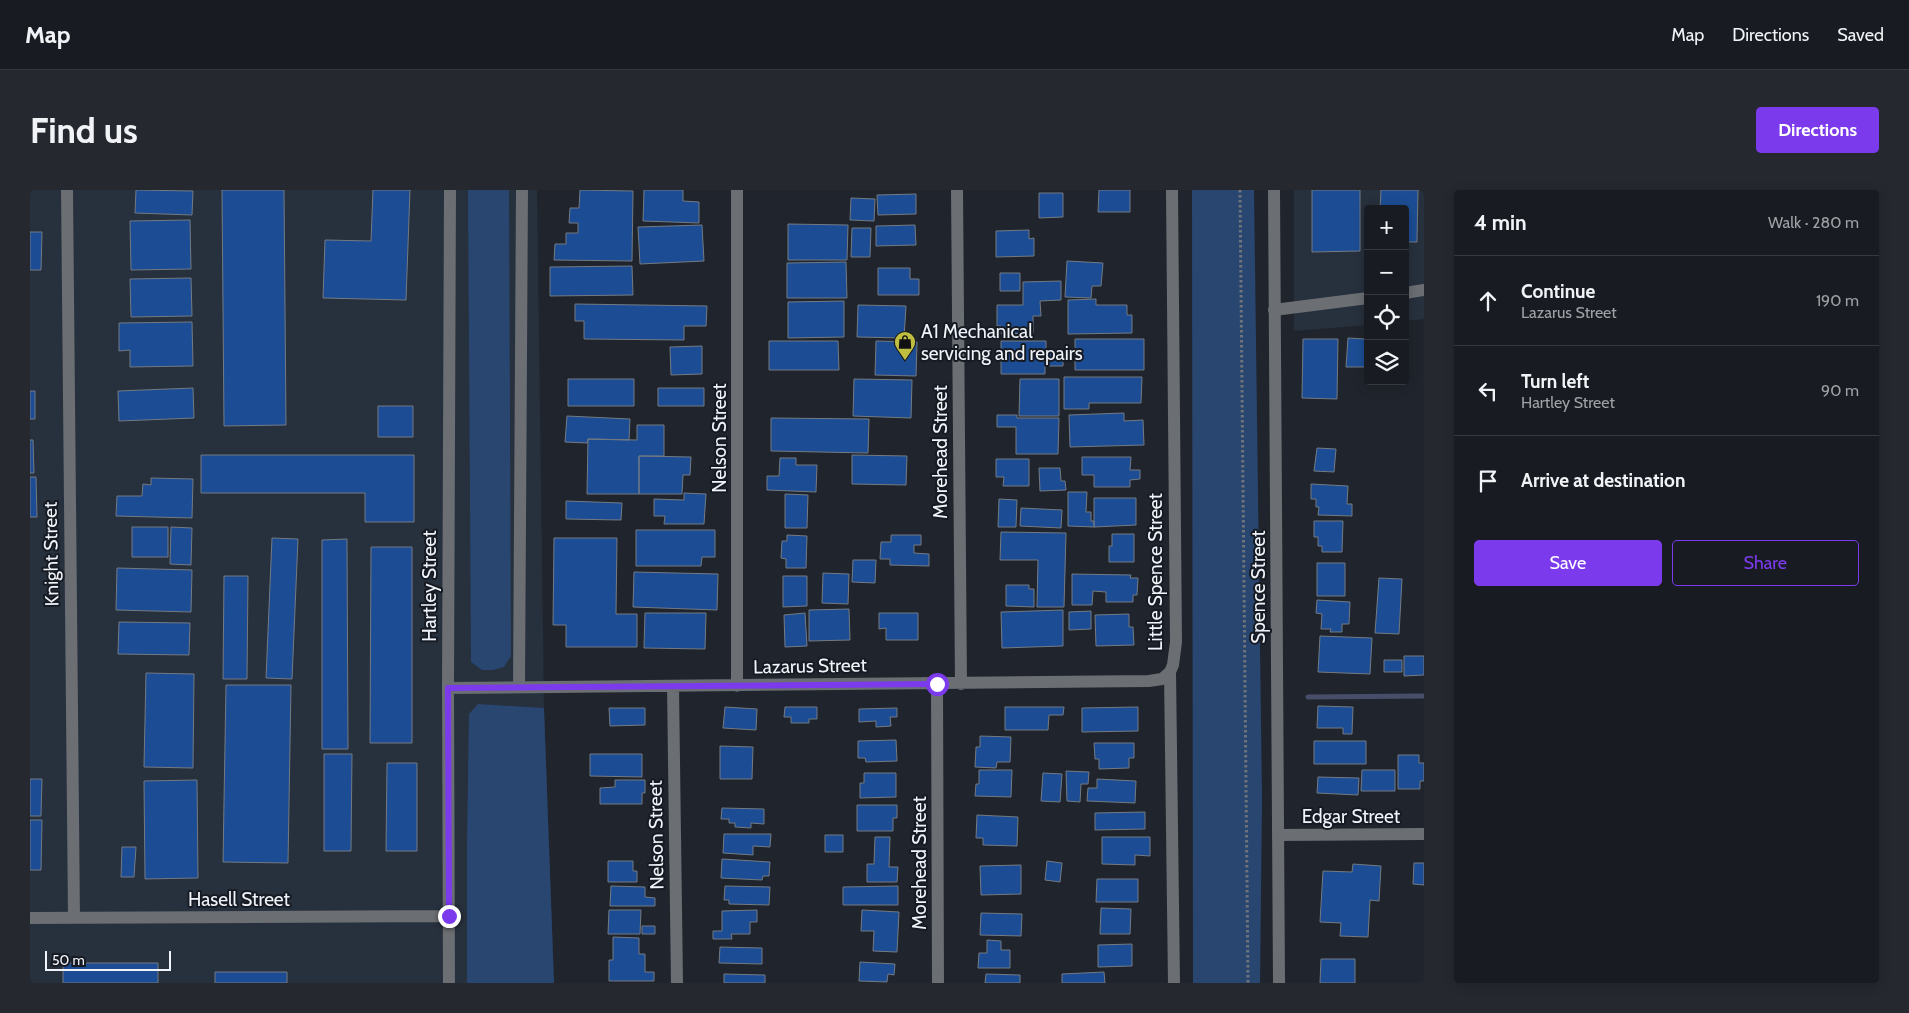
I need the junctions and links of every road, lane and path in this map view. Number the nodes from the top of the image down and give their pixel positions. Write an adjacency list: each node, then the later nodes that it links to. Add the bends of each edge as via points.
1 (67, 190): 24 (street, Knight Street)
2 (450, 190): 19 (street, Hartley Street)
3 (522, 190): 18 (street)
4 (737, 190): 17 (street, Nelson Street)
5 (957, 190): 15 (street, Morehead Street)
6 (1172, 190): 13 (street, Little Spence Street, via 1176,642)
7 (1240, 190): 29 (path)
8 (1274, 190): 12 (street, Spence Street)
9 (1424, 290): 10 (street)
10 (1409, 292)
11 (1364, 299): 12 (street)
12 (1274, 310): 21 (street, Spence Street)
13 (1170, 672): 15 (street, Lazarus Street, via 1153,681); 28 (street, Little Spence Street)
14 (937, 684): 15 (street, Lazarus Street); 17 (street, Lazarus Street); 27 (street, Morehead Street)
15 (961, 684)
16 (673, 686): 17 (street, Lazarus Street); 18 (street, Lazarus Street); 26 (street, Nelson Street)
17 (737, 686)
18 (519, 687): 19 (street, Lazarus Street)
19 (448, 688): 22 (street, Hartley Street)
20 (1424, 834): 21 (street, Edgar Street)
21 (1278, 835): 30 (street, Spence Street)
22 (449, 916): 24 (street, Hasell Street); 25 (street, Hartley Street)
23 (30, 918): 24 (street, Hasell Street)
24 (74, 918)
25 (449, 983)
26 (677, 983)
27 (938, 983)
28 (1174, 983)
29 (1248, 983)
30 (1279, 983)

